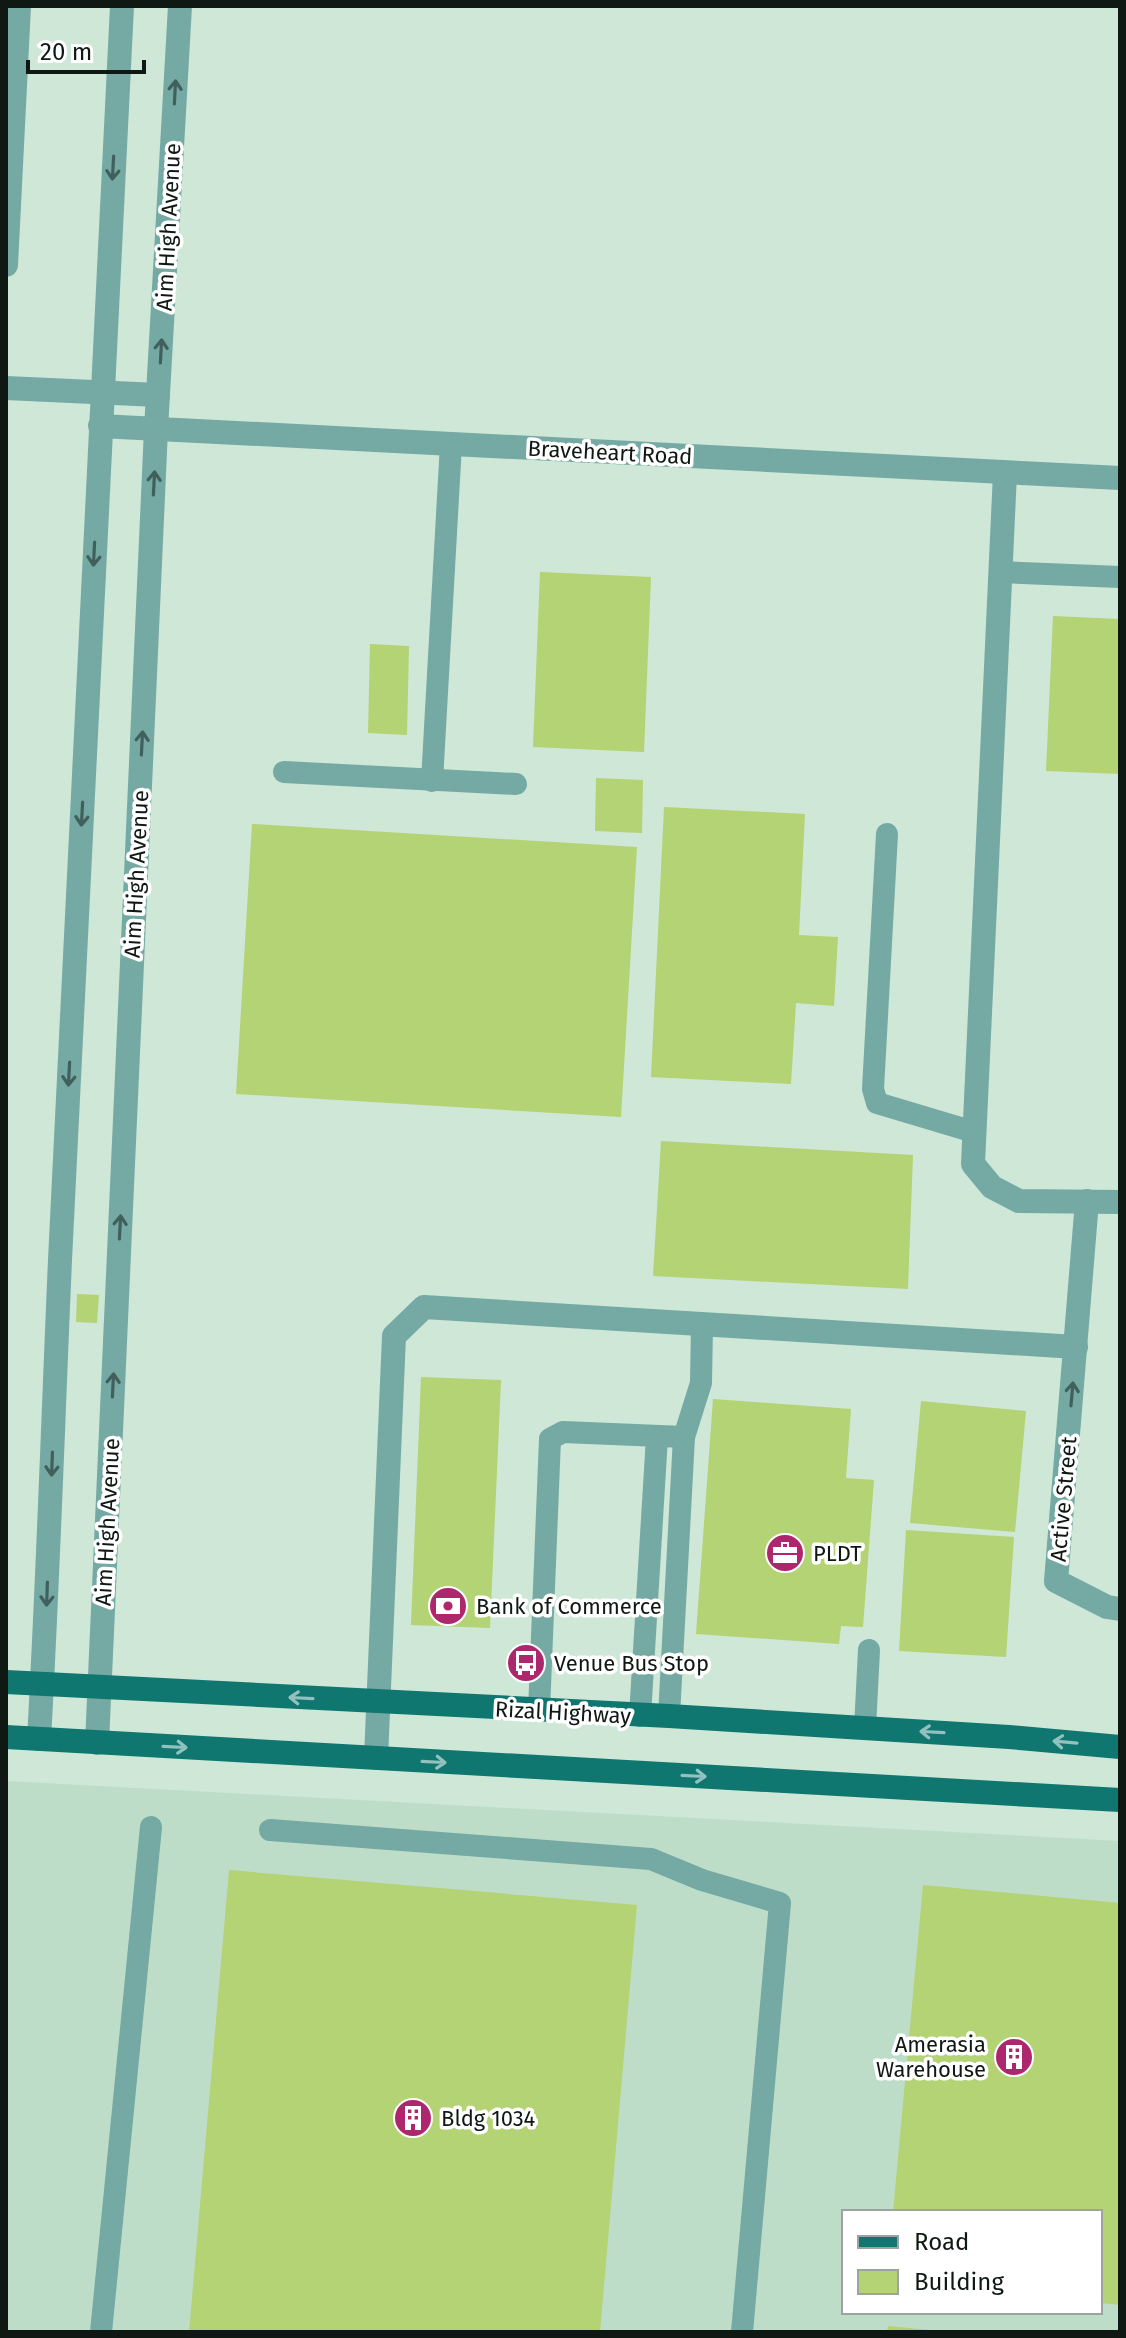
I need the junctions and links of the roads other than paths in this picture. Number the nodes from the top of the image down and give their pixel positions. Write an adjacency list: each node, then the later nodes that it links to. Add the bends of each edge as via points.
1 (19, 6): 4 (street)
2 (122, 6): 6 (street, one-way to 6)
3 (180, 6): 7 (street, Aim High Avenue, one-way to 3)
4 (6, 265)
5 (6, 388): 6 (street)
6 (102, 392): 7 (street); 8 (street)
7 (158, 395): 9 (street, Aim High Avenue)
8 (100, 426): 9 (street, Braveheart Road); 29 (street, one-way to 29)
9 (156, 429): 10 (street, Braveheart Road); 30 (street, Aim High Avenue, one-way to 9)
10 (451, 444): 11 (street, Braveheart Road); 16 (lane)
11 (1005, 473): 12 (street, Braveheart Road); 13 (street)
12 (1120, 478)
13 (1000, 572): 14 (lane); 19 (street)
14 (1120, 577)
15 (284, 772): 16 (lane)
16 (432, 781): 17 (lane)
17 (516, 784)
18 (887, 834): 19 (lane, via 873,1089 877,1103)
19 (974, 1132): 20 (street, via 973,1164 992,1187 1019,1201)
20 (1087, 1201): 21 (street); 23 (street)
21 (1120, 1202)
22 (702, 1324): 23 (street); 25 (lane, via 701,1383); 31 (street, via 424,1307 394,1336)
23 (1076, 1347): 26 (street, Active Street, one-way to 23, via 1056,1581)
24 (657, 1437): 25 (lane); 32 (lane, via 563,1432 550,1439); 33 (lane)
25 (684, 1437): 34 (lane)
26 (1120, 1609)
27 (869, 1650): 35 (lane)
28 (6, 1682): 29 (main road, Rizal Highway)
29 (42, 1684): 30 (main road, Rizal Highway); 37 (street)
30 (99, 1687): 31 (main road, Rizal Highway, one-way to 30); 38 (street, Aim High Avenue)
31 (378, 1702): 32 (main road, Rizal Highway); 40 (street)
32 (539, 1711): 33 (main road, Rizal Highway)
33 (640, 1716): 34 (main road, Rizal Highway)
34 (669, 1716): 35 (main road, Rizal Highway)
35 (865, 1728): 39 (main road, Rizal Highway, one-way to 35)
36 (6, 1737): 37 (main road)
37 (39, 1739): 38 (main road)
38 (97, 1743): 40 (main road, one-way to 40)
39 (1120, 1747)
40 (376, 1758): 41 (main road, one-way to 41)
41 (1120, 1800)
42 (151, 1827): 44 (lane)
43 (270, 1830): 45 (lane, via 651,1859 780,1903)
44 (101, 2332)
45 (742, 2332)

